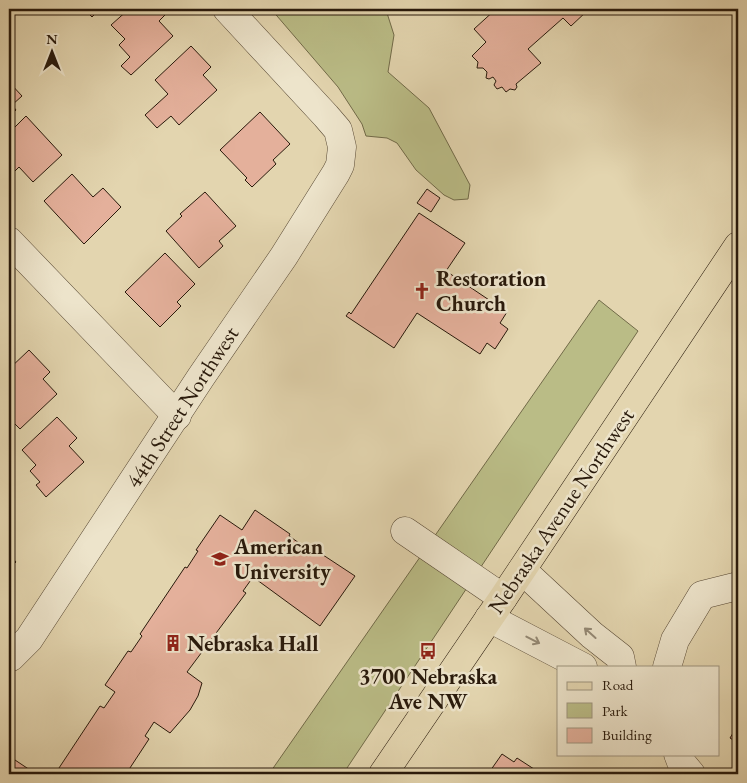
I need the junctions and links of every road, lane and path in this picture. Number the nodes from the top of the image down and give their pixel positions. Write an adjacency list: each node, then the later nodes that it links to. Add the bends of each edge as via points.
1 (227, 9): 4 (street, 44th Street Northwest, via 338,130 342,147 340,165 284,256)
2 (9, 240): 4 (street)
3 (738, 246): 6 (main road, Nebraska Avenue Northwest)
4 (176, 416): 9 (street, 44th Street Northwest, via 29,639)
5 (405, 531): 8 (street)
6 (522, 570): 8 (main road, Nebraska Avenue Northwest); 11 (street, one-way to 6, via 620,657)
7 (738, 586): 12 (street, via 702,595 675,640)
8 (496, 608): 10 (street, one-way to 10); 14 (main road, Nebraska Avenue Northwest)
9 (9, 658)
10 (582, 666)
11 (622, 666)
12 (667, 666)
13 (679, 756): 15 (street)
14 (383, 774)
15 (691, 774)

